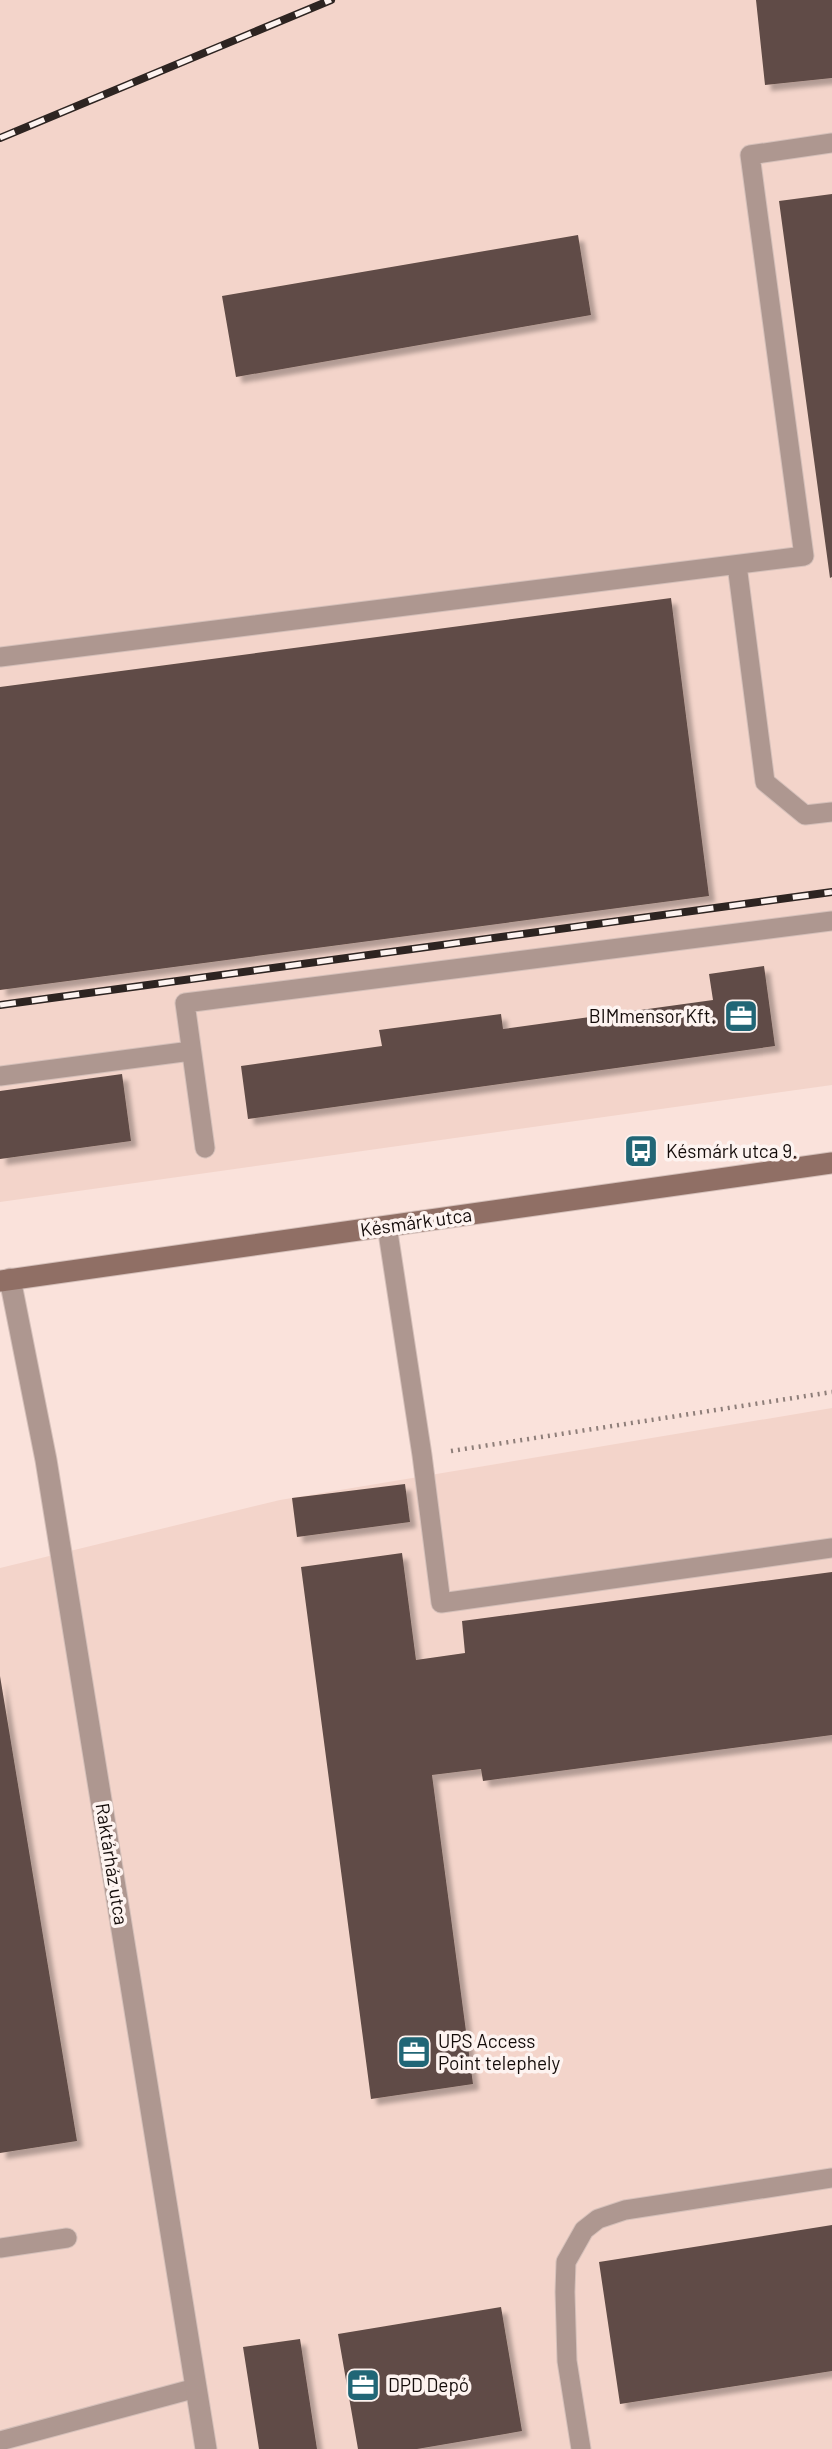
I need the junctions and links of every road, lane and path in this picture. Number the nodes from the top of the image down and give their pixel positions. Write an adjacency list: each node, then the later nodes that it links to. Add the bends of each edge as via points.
1 (832, 144): 2 (lane, via 750,155 804,556)
2 (737, 565): 3 (lane); 4 (lane, via 765,782 805,815)
3 (0, 657)
4 (832, 813)
5 (832, 921): 6 (lane, via 185,1003)
6 (191, 1051): 7 (lane); 8 (lane)
7 (0, 1076)
8 (205, 1148)
9 (832, 1163): 10 (street, Késmárk utca)
10 (387, 1226): 11 (street, Késmárk utca); 13 (lane)
11 (5, 1280): 18 (street, Raktárház utca, via 46,1460)
12 (832, 1392): 13 (path)
13 (422, 1455): 14 (lane, via 441,1604)
14 (832, 1548)
15 (832, 2178): 21 (lane, via 625,2210 598,2219 584,2230 566,2262 565,2292 568,2361)
16 (66, 2238): 17 (lane)
17 (0, 2248)
18 (196, 2388): 19 (lane); 20 (street, Raktárház utca)
19 (0, 2441)
20 (206, 2449)
21 (581, 2449)

